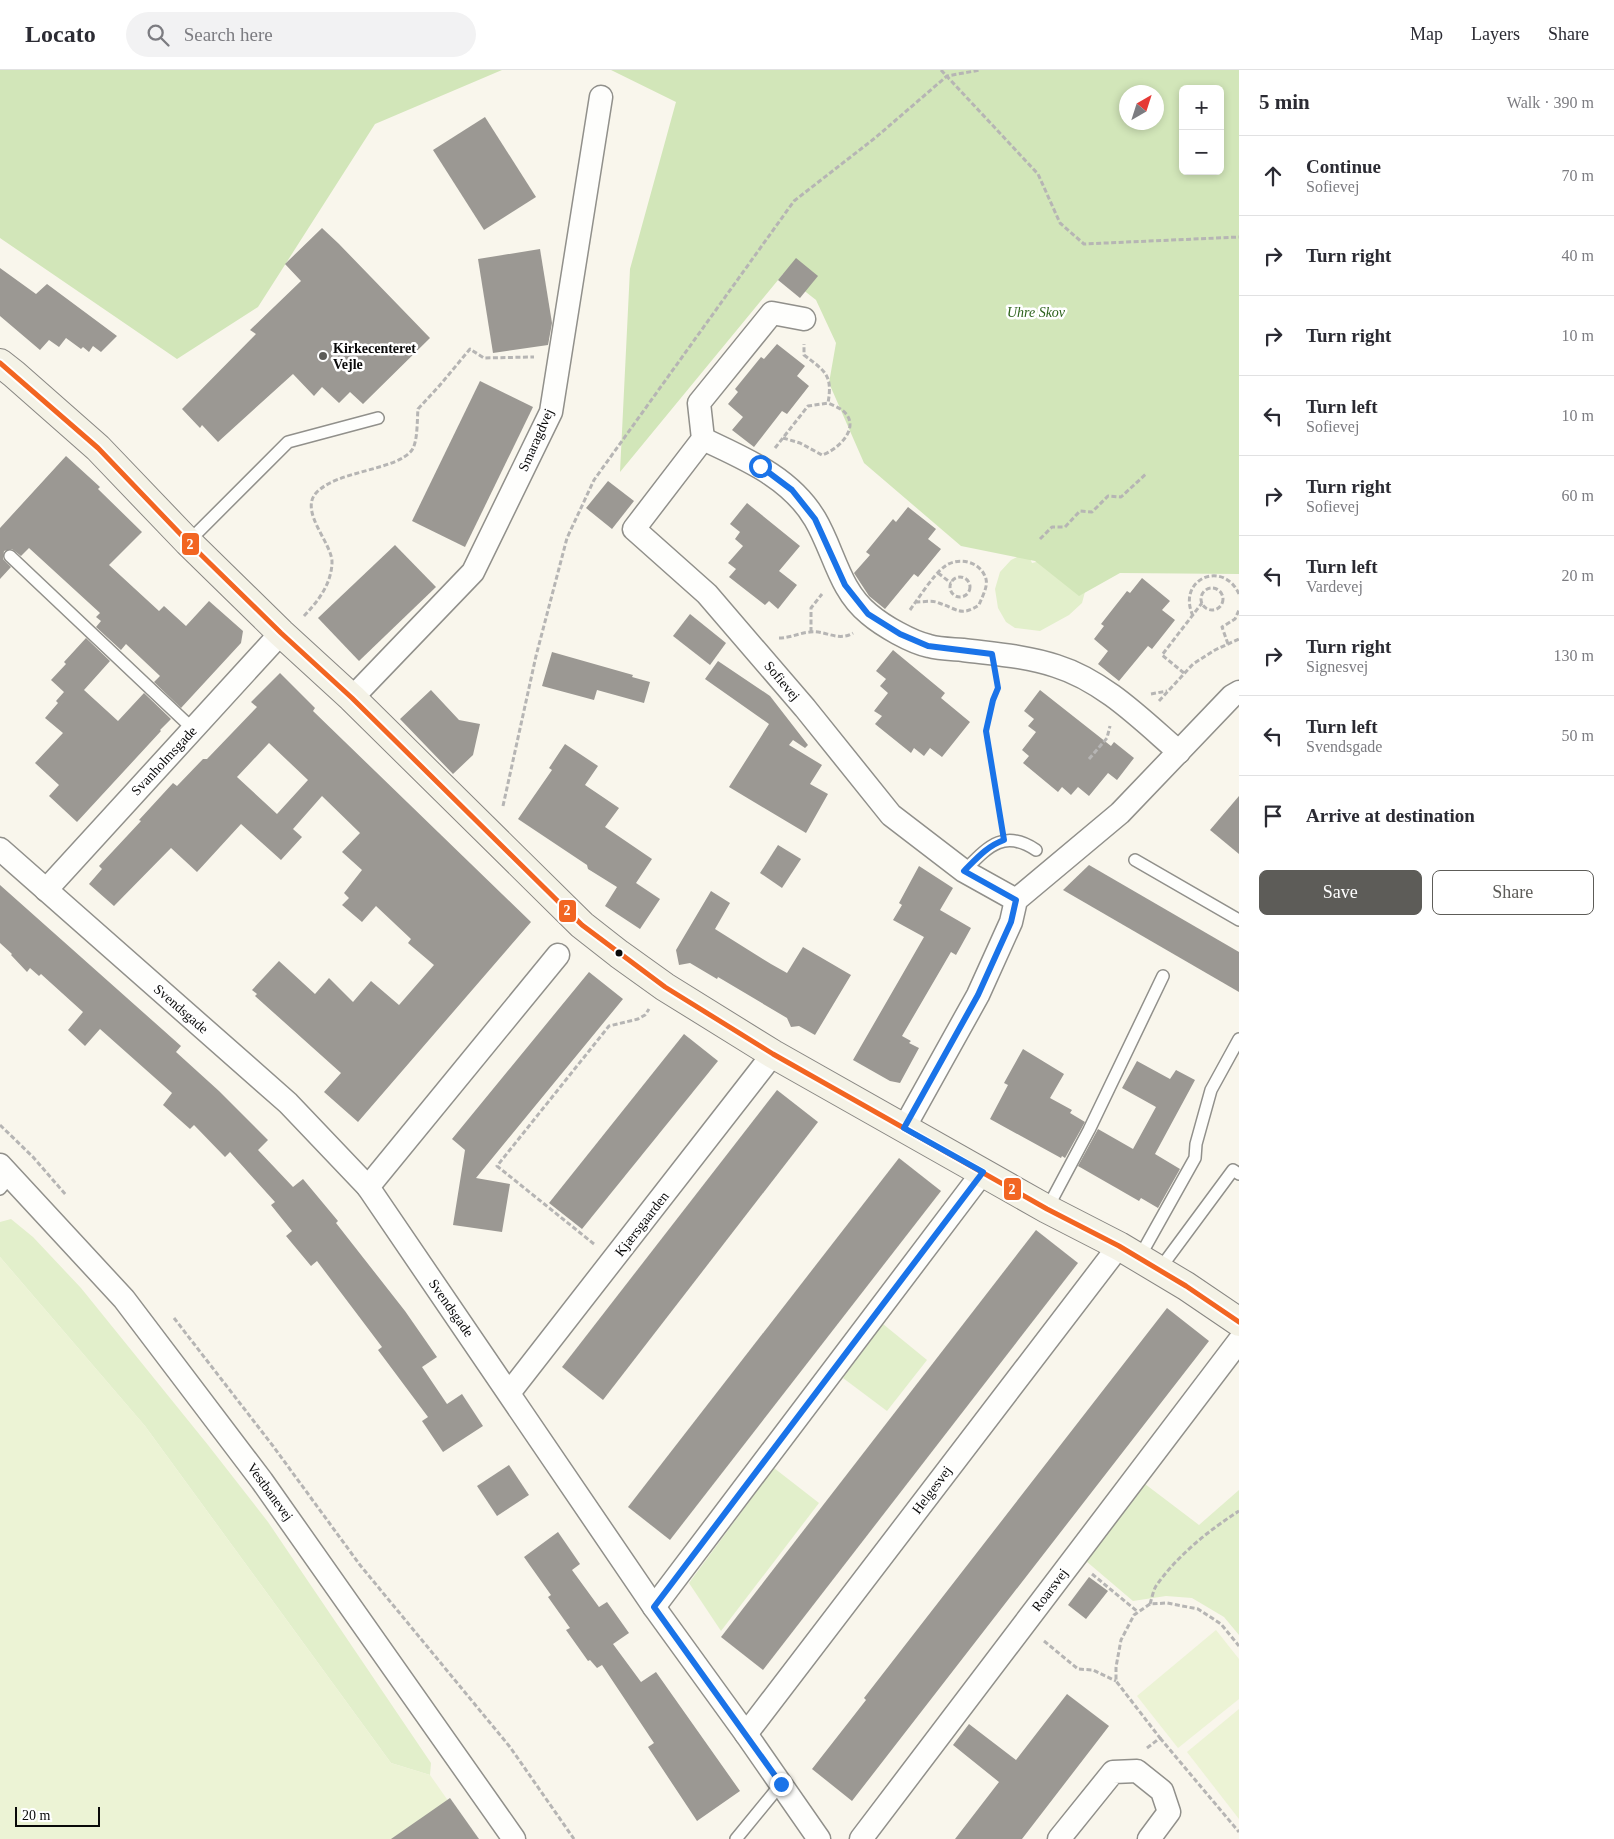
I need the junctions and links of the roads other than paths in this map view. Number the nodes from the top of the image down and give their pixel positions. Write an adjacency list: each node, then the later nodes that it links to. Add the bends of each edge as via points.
1 (600, 97): 10 (street, Smaragdvej, via 551,412 473,572)
2 (804, 319): 5 (street, via 772,313 700,403)
3 (0, 363): 6 (street, via 98,448)
4 (378, 418): 6 (lane, via 288,442)
5 (703, 439): 12 (street, via 760,466 792,490 815,519 845,585 868,614 928,646 1031,659 1057,666 1113,696); 16 (street, Sofievej, via 634,529 707,594 805,708 891,816)
6 (188, 542): 8 (street)
7 (10, 556): 11 (lane)
8 (282, 633): 10 (street); 11 (street, Svanholmsgade)
9 (1239, 692): 12 (street)
10 (352, 698): 23 (street, via 582,925 665,986)
11 (193, 729): 17 (street, Svanholmsgade)
12 (1180, 752): 18 (street, via 1120,813)
13 (0, 849): 17 (street, Svendsgade)
14 (1036, 850): 16 (lane, via 1016,840 1004,840 986,849)
15 (1135, 860): 19 (lane)
16 (964, 871): 18 (street, Sofievej)
17 (46, 890): 28 (street, Svendsgade, via 288,1103)
18 (1016, 900): 24 (street, via 1011,922 978,995)
19 (1239, 920)
20 (558, 955): 28 (street)
21 (1163, 976): 29 (lane)
22 (1239, 1039): 30 (lane, via 1211,1090 1195,1158)
23 (773, 1054): 24 (street); 33 (street, Kjærsgaarden)
24 (904, 1128): 25 (street)
25 (983, 1172): 29 (street); 34 (street)
26 (1239, 1174): 30 (lane, via 1232,1170)
27 (4, 1177): 37 (street, Vestbanevej, via 124,1299 300,1533)
28 (368, 1187): 33 (street, Svendsgade)
29 (1047, 1209): 30 (street)
30 (1139, 1258): 31 (street); 35 (street, Helgesvej)
31 (1239, 1322)
32 (1239, 1341): 40 (street, Roarsvej)
33 (509, 1393): 34 (street, Svendsgade)
34 (654, 1607): 35 (street, Svendsgade)
35 (746, 1734): 36 (street, Svendsgade)
36 (781, 1784): 38 (lane); 39 (street, Svendsgade)
37 (514, 1839)
38 (736, 1839)
39 (819, 1839)
40 (861, 1839)
41 (1059, 1839): 42 (street, via 1113,1772 1137,1771 1162,1791 1169,1812)
42 (1149, 1839)

